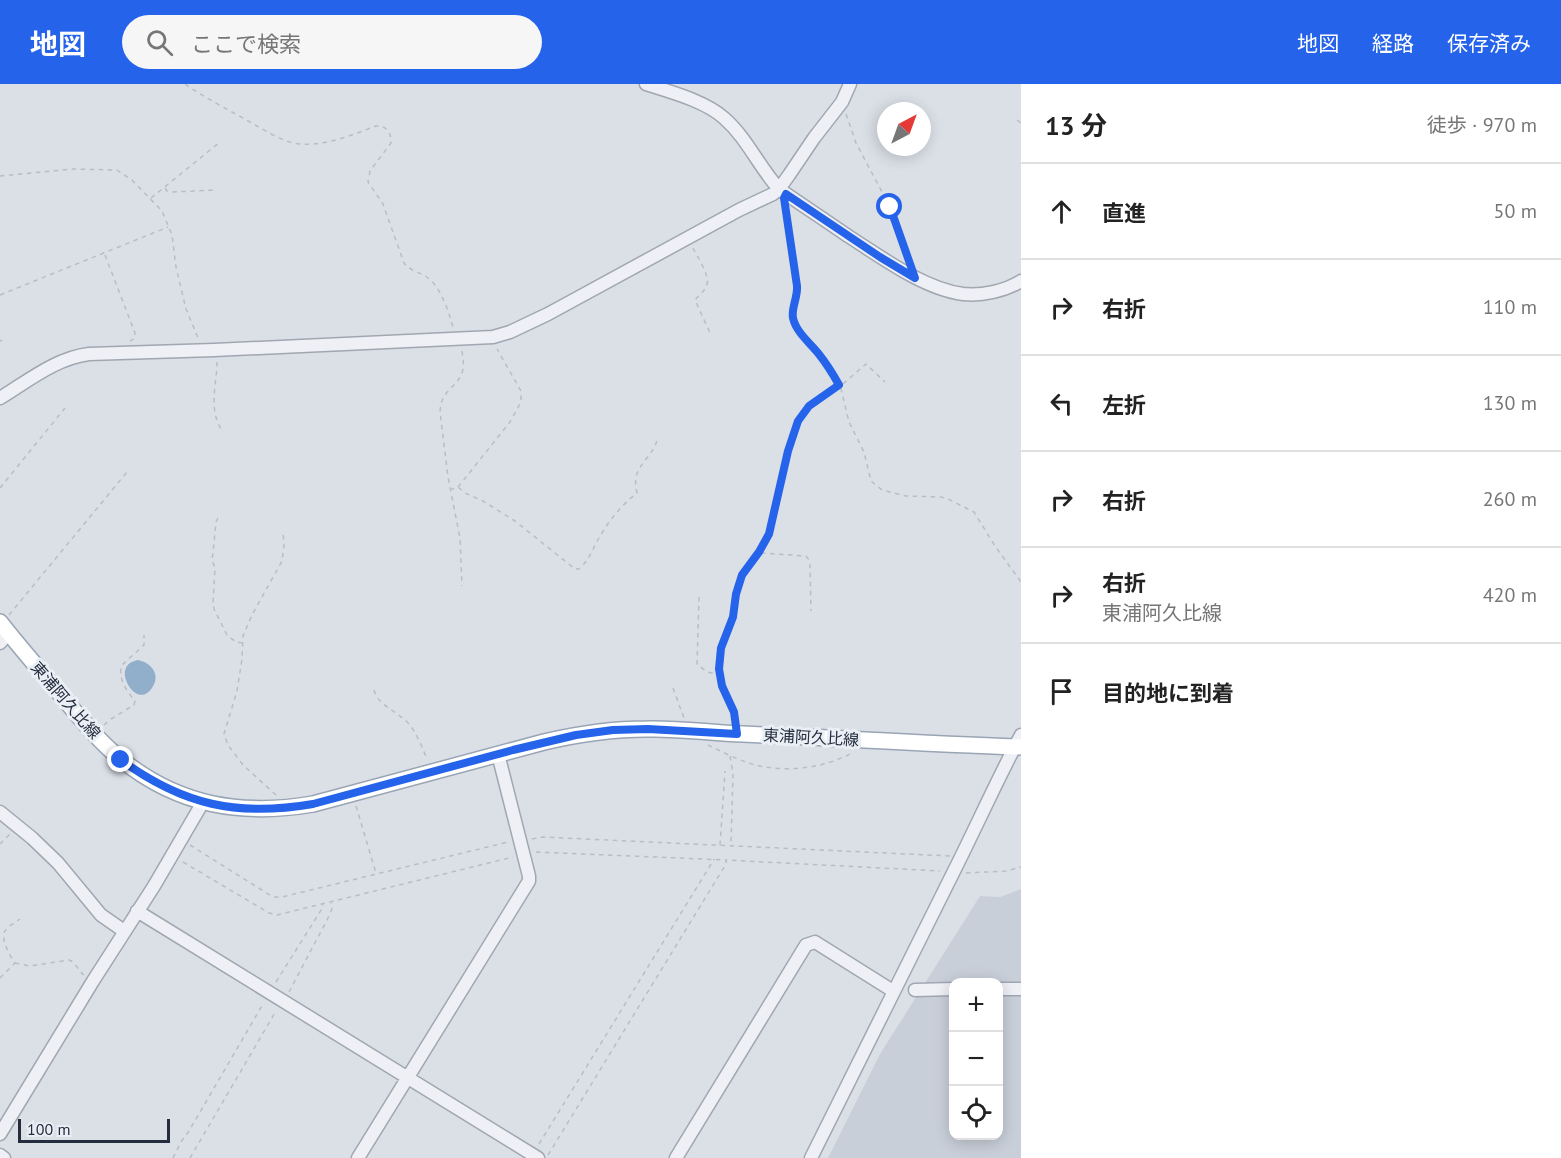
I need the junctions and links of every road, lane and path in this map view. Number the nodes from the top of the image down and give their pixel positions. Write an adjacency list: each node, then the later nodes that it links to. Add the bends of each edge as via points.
1 (185, 84): 21 (path, via 279,138 298,144 344,138 376,126 386,128 391,143 370,171 368,183 383,204 404,263 437,288)
2 (646, 84): 11 (street, via 706,106 723,117)
3 (850, 84): 4 (street)
4 (842, 102): 11 (street, via 814,138); 16 (path, via 856,143 893,215)
5 (1017, 120): 6 (path)
6 (1021, 123)
7 (220, 142): 9 (path)
8 (0, 176): 12 (path, via 73,169 117,170)
9 (164, 188): 10 (path, via 173,192); 12 (path)
10 (216, 190)
11 (783, 191): 14 (street); 16 (street); 25 (path, via 798,294 792,316)
12 (150, 199): 13 (path)
13 (169, 227): 15 (path); 23 (path, via 186,309 197,337)
14 (688, 237): 19 (path, via 706,275 707,286 695,300); 20 (street, via 548,314)
15 (105, 254): 18 (path); 22 (path, via 135,333)
16 (915, 278): 17 (street, via 952,292 980,295)
17 (1021, 281)
18 (0, 295)
19 (711, 335)
20 (495, 336): 21 (street); 31 (path, via 497,351 521,391 521,402 510,422)
21 (457, 338): 23 (street); 33 (path, via 462,374 440,404)
22 (128, 343)
23 (209, 350): 26 (street, via 77,356 53,365); 28 (path, via 217,361 215,410)
24 (885, 382): 25 (path, via 866,364)
25 (839, 385): 36 (path, via 809,406 798,421 769,534); 37 (path, via 871,481 882,490 906,496 948,499 974,513)
26 (0, 398)
27 (65, 408): 32 (path)
28 (222, 431)
29 (657, 439): 31 (path, via 636,474 637,493 617,512 579,569 515,521)
30 (127, 472): 41 (path)
31 (458, 487): 33 (path)
32 (0, 488)
33 (450, 490): 38 (path, via 460,538)
34 (218, 518): 43 (path, via 212,560 214,609 227,635)
35 (283, 531): 43 (path, via 282,561 252,615)
36 (759, 552): 40 (path, via 806,556 810,566); 44 (path, via 742,575 721,648)
37 (1021, 582)
38 (462, 586)
39 (699, 597): 44 (path, via 697,664 707,672)
40 (811, 611)
41 (3, 630): 48 (main road, 東浦阿久比線)
42 (144, 635): 48 (path, via 144,645 120,669 134,705)
43 (243, 643): 59 (path, via 225,739 249,772 281,800)
44 (720, 674): 49 (path, via 734,712)
45 (673, 688): 47 (path)
46 (374, 690): 56 (path, via 379,700 412,728)
47 (685, 730): 49 (main road, 東浦阿久比線); 53 (main road, 東浦阿久比線, via 613,730)
48 (95, 734): 58 (main road, 東浦阿久比線, via 141,774)
49 (737, 734): 50 (main road, 東浦阿久比線)
50 (859, 739): 51 (main road, 東浦阿久比線); 54 (path, via 854,752 815,766 778,769)
51 (1019, 743): 71 (street)
52 (707, 745): 54 (path)
53 (498, 754): 56 (main road, 東浦阿久比線); 63 (street)
54 (730, 755): 66 (path)
55 (724, 771): 65 (path)
56 (433, 772): 57 (main road, 東浦阿久比線)
57 (353, 794): 59 (main road, 東浦阿久比線); 73 (path)
58 (203, 802): 59 (main road, 東浦阿久比線); 62 (street)
59 (281, 809)
60 (0, 812): 61 (street)
61 (18, 826): 64 (path); 78 (street, via 58,863 101,915)
62 (182, 839): 68 (street); 73 (path, via 273,897)
63 (519, 840): 65 (path, via 542,837); 67 (street); 73 (path)
64 (0, 844)
65 (720, 845): 66 (path)
66 (731, 845): 71 (path)
67 (522, 854): 69 (path, via 537,851); 74 (path); 89 (street, via 529,881)
68 (172, 855): 75 (path, via 274,915); 76 (street)
69 (714, 859): 70 (path); 92 (path)
70 (726, 860): 71 (path, via 940,871); 92 (path)
71 (956, 863): 72 (path, via 1006,871); 86 (street)
72 (1021, 867)
73 (376, 874)
74 (332, 902): 75 (path); 88 (path, via 327,920)
75 (323, 904): 87 (path)
76 (137, 911): 78 (street); 87 (street)
77 (20, 918): 79 (path, via 3,936)
78 (124, 931): 81 (street)
79 (15, 963): 80 (path); 81 (path, via 30,966 69,960)
80 (0, 978)
81 (93, 981): 90 (street)
82 (1003, 988): 83 (street)
83 (1021, 989)
84 (915, 990): 85 (street)
85 (949, 990)
86 (893, 991): 97 (street, via 815,942 806,945); 98 (street)
87 (270, 993): 88 (street); 94 (path)
88 (283, 1001): 89 (street); 95 (path)
89 (406, 1077): 92 (street); 96 (street)
90 (0, 1134)
91 (0, 1155): 93 (street)
92 (538, 1157)
93 (4, 1158)
94 (172, 1158)
95 (190, 1158)
96 (358, 1158)
97 (676, 1158)
98 (811, 1158)

